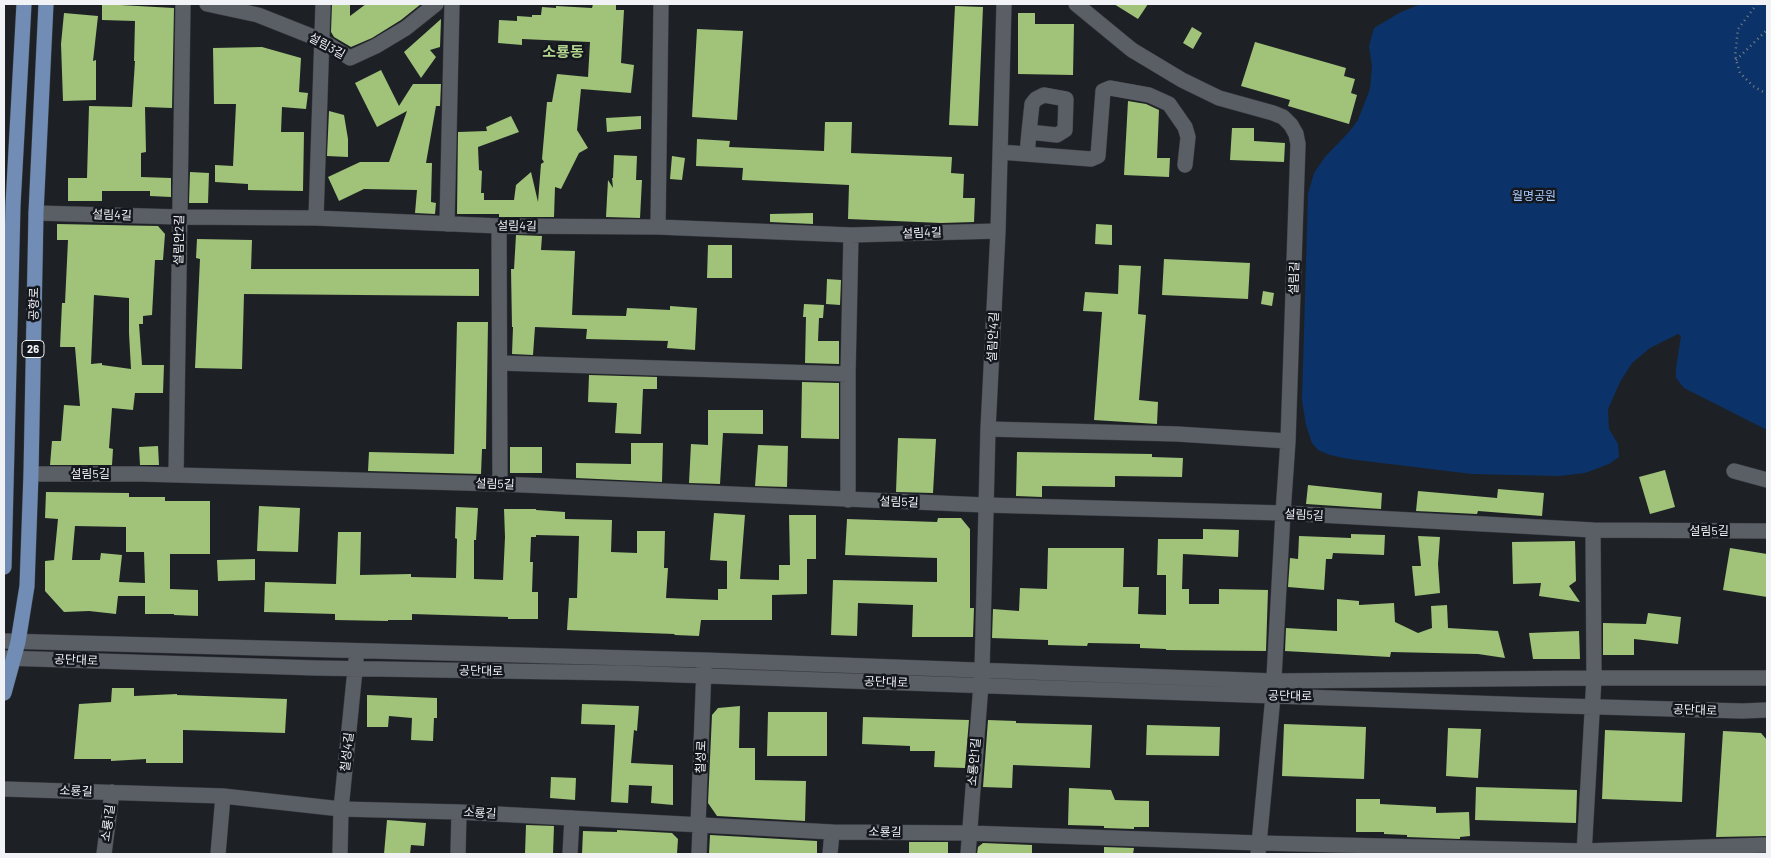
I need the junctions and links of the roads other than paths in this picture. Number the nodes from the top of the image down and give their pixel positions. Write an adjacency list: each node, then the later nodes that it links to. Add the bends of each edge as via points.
1 (24, 4): 23 (main road, 공항로 / 26)
2 (46, 4): 16 (main road, 공항로 / 26)
3 (184, 4): 17 (street, 설림안2길)
4 (207, 4): 11 (street, 설림3길, via 258,14)
5 (323, 4): 11 (street)
6 (436, 4): 11 (street, 설림3길, via 406,28 350,58)
7 (452, 4): 19 (street)
8 (661, 4): 21 (street)
9 (1004, 4): 13 (street, 설림안4길)
10 (1076, 4): 28 (street, 설림길, via 1132,50 1182,80 1219,98 1283,117 1296,134)
11 (321, 40): 18 (street)
12 (1029, 132): 14 (street)
13 (1000, 152): 14 (street); 22 (street, 설림안4길)
14 (1027, 154): 15 (street, via 1091,159 1098,156 1103,91 1110,88 1149,95 1169,104 1188,137)
15 (1185, 165)
16 (36, 213): 17 (street, 설림4길); 30 (main road, 공항로 / 26)
17 (179, 218): 18 (street, 설림4길); 31 (street, 설림안2길)
18 (316, 218): 19 (street, 설림4길)
19 (447, 224): 20 (street, 설림4길)
20 (498, 226): 21 (street, 설림4길); 25 (street)
21 (658, 228): 24 (street, 설림4길)
22 (998, 231): 24 (street, 설림4길); 27 (street, 설림안4길)
23 (8, 235): 39 (main road, 공항로 / 26)
24 (851, 235): 26 (street)
25 (500, 363): 26 (street); 33 (street)
26 (848, 374): 34 (street)
27 (988, 429): 28 (street, via 1177,434); 35 (street, 설림안4길)
28 (1288, 441): 36 (street, 설림길)
29 (1734, 471): 32 (street)
30 (31, 474): 31 (street, 설림5길); 40 (main road, 공항로 / 26, via 26,586)
31 (176, 475): 33 (street, 설림5길)
32 (1767, 480)
33 (500, 484): 34 (street, 설림5길)
34 (848, 500): 35 (street, 설림5길)
35 (986, 505): 36 (street, 설림5길); 46 (street, 설림안4길)
36 (1283, 513): 37 (street, 설림5길); 49 (street, 설림길)
37 (1593, 530): 38 (street, 설림5길); 47 (street)
38 (1767, 531)
39 (4, 567)
40 (11, 642): 41 (street, 공단대로); 42 (main road, 공항로 / 26)
41 (357, 651): 43 (street, 공단대로); 44 (street, 칠성4길)
42 (9, 658): 44 (street, 공단대로); 50 (main road, 공항로 / 26)
43 (704, 660): 45 (street, 칠성로); 46 (street, 공단대로)
44 (356, 668): 45 (street, 공단대로); 56 (street, 칠성4길)
45 (704, 676): 46 (street, 공단대로); 59 (street, 칠성로)
46 (981, 678): 49 (street, 공단대로); 61 (street, 소룡안1길)
47 (1594, 678): 48 (street, 공단대로); 49 (street, 공단대로); 51 (street)
48 (1767, 678)
49 (1273, 689): 51 (street, 공단대로); 63 (street, 설림길)
50 (4, 693)
51 (1593, 707): 52 (street, 공단대로); 65 (street)
52 (1767, 710)
53 (4, 789): 54 (street, 소룡길)
54 (112, 792): 55 (street, 소룡길); 66 (street, 소룡1길)
55 (223, 796): 56 (street, 소룡길); 67 (street)
56 (341, 809): 57 (street, 소룡길); 68 (street, 칠성4길)
57 (459, 812): 58 (street, 소룡길); 69 (street)
58 (572, 818): 59 (street, 소룡길); 70 (street)
59 (698, 825): 60 (street, 소룡길); 71 (street, 칠성로)
60 (832, 832): 61 (street, 소룡길); 72 (street)
61 (968, 833): 63 (street, 소룡길); 73 (street, 소룡안1길)
62 (1767, 845): 65 (street, 소룡길)
63 (1259, 849): 64 (street, 소룡길)
64 (1421, 850): 65 (street, 소룡길)
65 (1584, 852)
66 (104, 854)
67 (218, 854)
68 (340, 854)
69 (458, 854)
70 (570, 854)
71 (699, 854)
72 (830, 854)
73 (968, 854)

